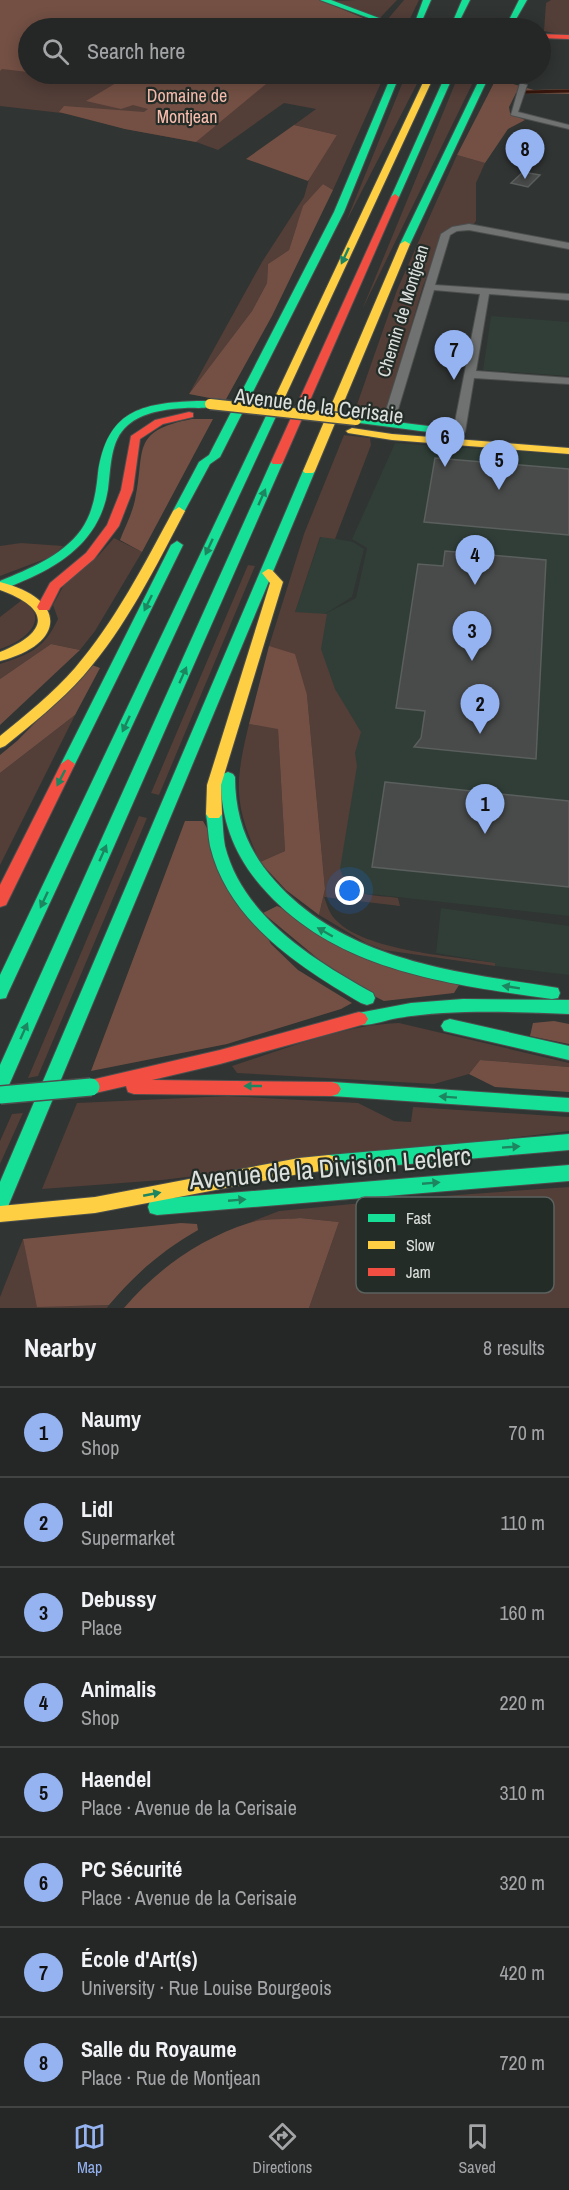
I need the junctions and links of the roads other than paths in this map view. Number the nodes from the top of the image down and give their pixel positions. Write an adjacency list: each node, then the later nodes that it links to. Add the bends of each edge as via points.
1 (324, 0): 5 (main road)
2 (427, 0): 6 (main road)
3 (466, 0): 7 (main road)
4 (523, 0): 8 (main road)
5 (374, 18)
6 (419, 18)
7 (458, 18)
8 (513, 18)
9 (551, 36): 10 (main road)
10 (569, 37)
11 (392, 84): 29 (main road, via 339,212)
12 (426, 84): 37 (main road, one-way to 37)
13 (446, 84): 43 (main road, one-way to 13)
14 (481, 84): 30 (main road, via 411,226)
15 (523, 85): 16 (street, via 514,113)
16 (569, 127)
17 (569, 246): 18 (street, Chemin de Montjean, via 469,227 455,229 446,234)
18 (429, 288): 19 (street); 24 (street, Chemin de Montjean)
19 (485, 291): 20 (street); 21 (street)
20 (569, 297)
21 (470, 374): 22 (street); 26 (street)
22 (569, 381)
23 (209, 409): 25 (main road, Avenue de la Cerisaie, bridge); 31 (main road, via 173,405 126,423 110,441 101,504 81,538 51,564); 32 (main road, via 159,422 135,438 127,490 113,526 90,556 55,586)
24 (389, 419): 25 (main road, Avenue de la Cerisaie); 26 (main road, Avenue de la Cerisaie)
25 (354, 425): 28 (main road, Avenue de la Cerisaie, via 402,438)
26 (459, 432): 27 (main road, Avenue de la Cerisaie)
27 (569, 440)
28 (569, 451)
29 (214, 457): 35 (main road, via 205,462 152,560 88,660 48,703); 36 (main road, one-way to 36, via 217,464)
30 (268, 573): 34 (main road, via 277,582); 49 (main road, via 257,590)
31 (0, 586): 32 (main road, via 29,595)
32 (44, 607): 33 (main road, via 46,625 41,634 21,651)
33 (0, 657)
34 (226, 741): 38 (main road, one-way to 34, via 406,966 350,946 294,911 270,889 240,844 228,805 232,751); 39 (main road, via 212,806 213,825 227,873 262,925 289,952)
35 (0, 743)
36 (0, 901)
37 (0, 993)
38 (569, 995)
39 (367, 998)
40 (569, 1007): 44 (main road, via 449,1005 382,1013)
41 (450, 1026): 42 (main road)
42 (569, 1053)
43 (0, 1085)
44 (91, 1088): 45 (main road, bridge); 46 (main road, one-way to 44, via 277,1086)
45 (0, 1095)
46 (569, 1105)
47 (569, 1142): 51 (main road, one-way to 47, via 299,1166)
48 (569, 1173): 51 (main road, Avenue de la Division Leclerc, one-way to 48, via 145,1208)
49 (11, 1181): 50 (main road); 52 (main road)
50 (0, 1204)
51 (95, 1205): 52 (main road)
52 (0, 1213)

